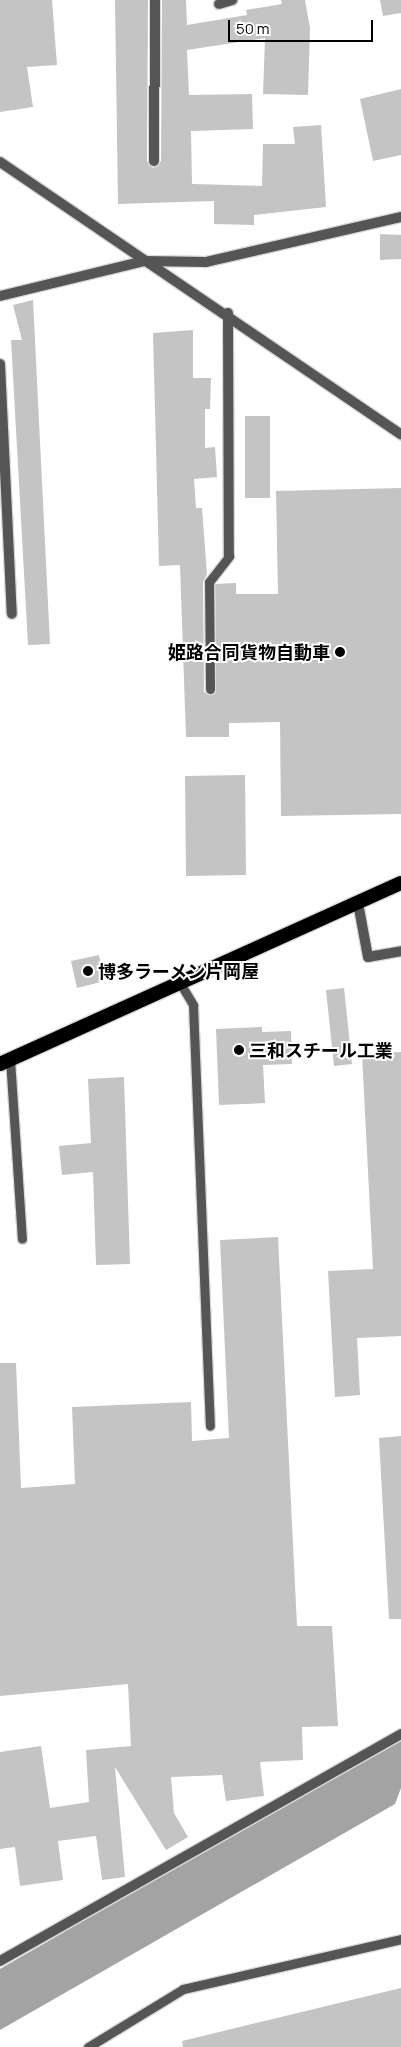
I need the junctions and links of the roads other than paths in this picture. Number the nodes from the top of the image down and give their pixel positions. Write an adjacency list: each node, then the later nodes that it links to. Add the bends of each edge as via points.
1 (155, 0): 4 (street)
2 (232, 0): 3 (street)
3 (219, 4)
4 (154, 161)
5 (0, 162): 7 (street)
6 (401, 217): 7 (street, via 206,262)
7 (145, 261): 8 (street); 9 (street)
8 (0, 296)
9 (228, 313): 11 (street); 12 (street)
10 (0, 364): 13 (street)
11 (401, 434)
12 (229, 556): 15 (lane, via 209,582)
13 (5, 578): 14 (street)
14 (12, 614)
15 (210, 689)
16 (401, 883): 17 (highway)
17 (358, 903): 18 (street, via 368,957); 19 (highway)
18 (401, 951)
19 (180, 982): 20 (highway); 22 (lane, via 193,1005)
20 (5, 1062): 21 (lane)
21 (22, 1239)
22 (210, 1426)
23 (401, 1734): 25 (street)
24 (401, 1939): 26 (lane, via 183,1989)
25 (0, 1961)
26 (88, 2047)

